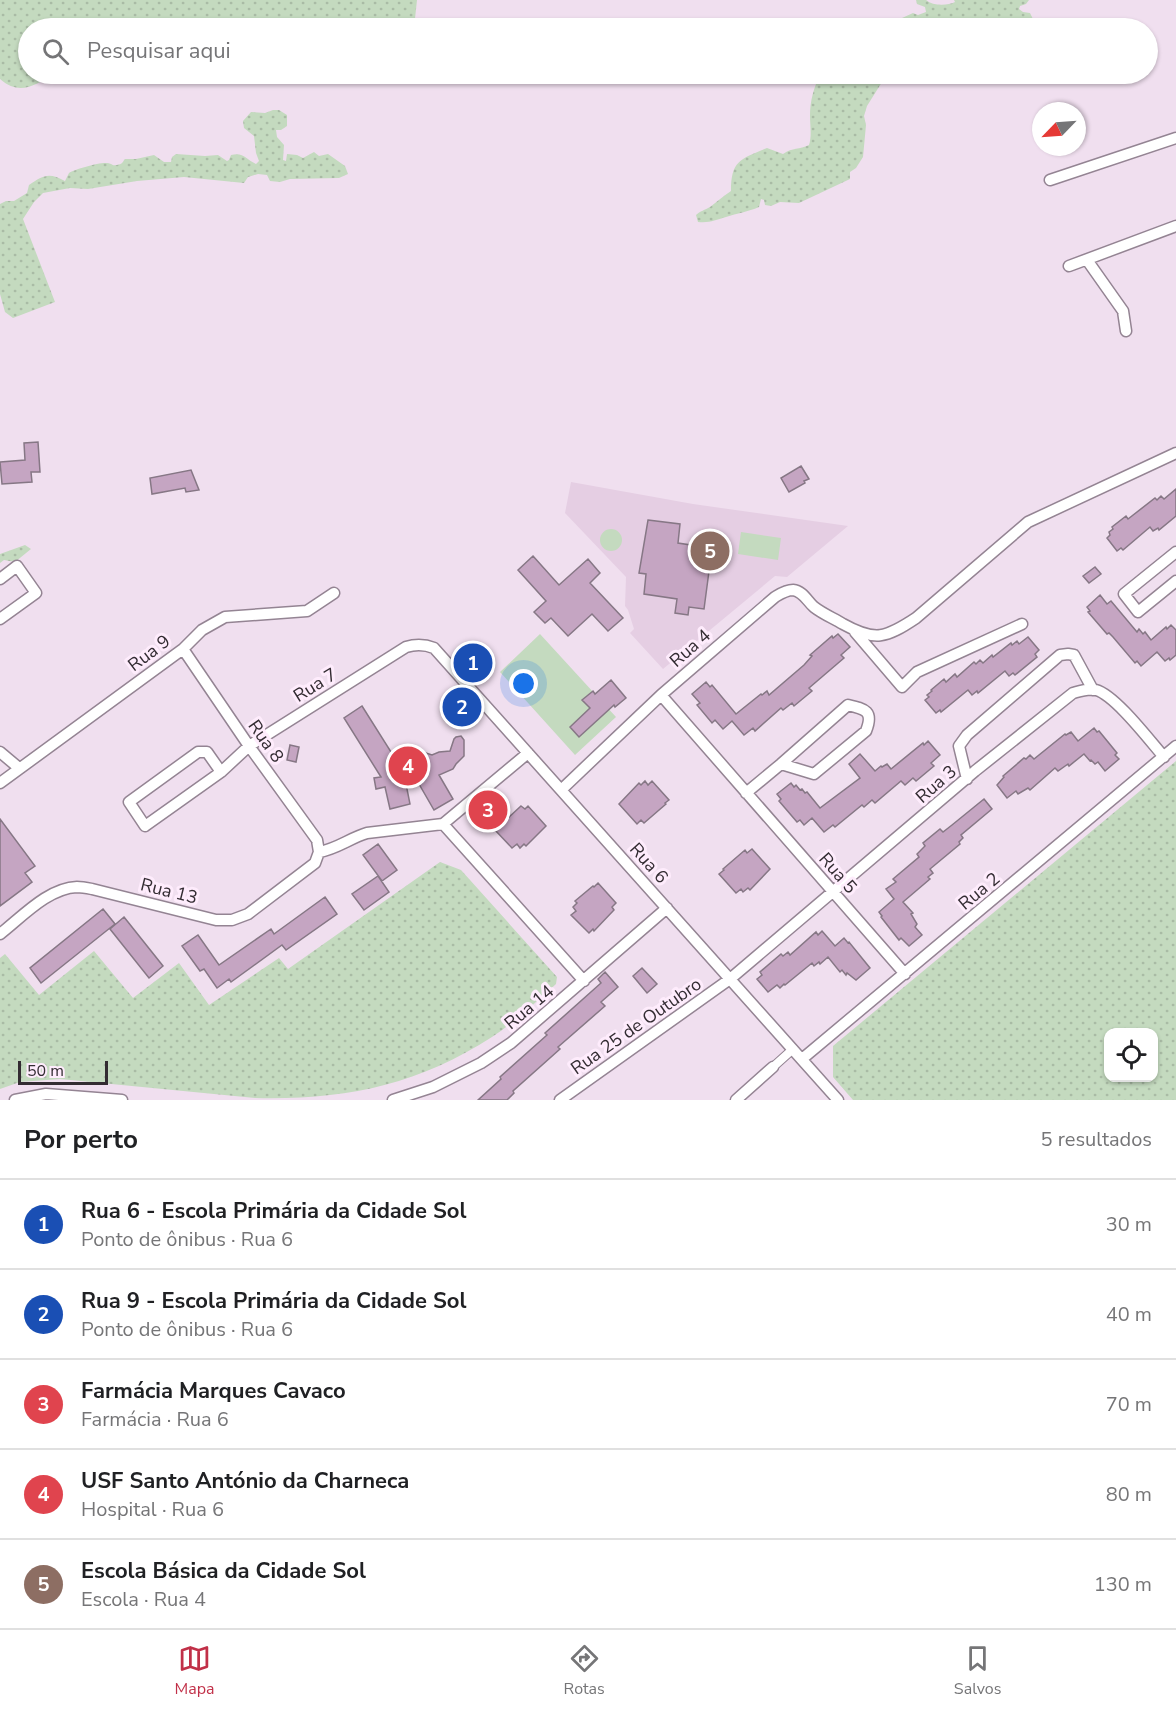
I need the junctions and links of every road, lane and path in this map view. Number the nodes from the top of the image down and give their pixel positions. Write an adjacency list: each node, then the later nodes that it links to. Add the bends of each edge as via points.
1 (1176, 138): 2 (street)
2 (1050, 180)
3 (1176, 226): 4 (street)
4 (1087, 260): 5 (street); 6 (street, via 1123,311)
5 (1069, 266)
6 (1126, 331)
7 (1176, 453): 14 (street, via 1028,522 900,628 876,636)
8 (1176, 552): 10 (street, via 1124,594 1138,612)
9 (0, 579): 12 (street, via 17,566 36,593)
10 (1176, 580)
11 (334, 593): 16 (street, Rua 9, via 307,611 225,617 202,630)
12 (0, 619)
13 (1022, 624): 14 (street, via 917,672 902,687)
14 (853, 630): 18 (street, Rua 4, via 825,615 804,595 786,591)
15 (434, 648): 19 (street, Rua 7, via 418,644 406,647); 22 (street, Rua 6)
16 (183, 649): 19 (street, Rua 8); 25 (street, Rua 9)
17 (1093, 690): 23 (street, via 1111,698); 27 (street, Rua 3, via 1073,693); 27 (street, via 1074,655 1060,655 967,735 959,746)
18 (661, 695): 29 (street, Rua 4); 30 (street, Rua 5)
19 (249, 746): 26 (street, Rua 7); 32 (street, Rua 8, via 317,840)
20 (1176, 746): 23 (street, Rua 2)
21 (0, 752): 25 (street)
22 (528, 753): 29 (street, Rua 6); 31 (street)
23 (1164, 757): 36 (street, Rua 2)
24 (781, 764): 24 (street, via 848,705 863,708 869,715 866,730 814,774); 30 (street)
25 (19, 768): 28 (street, Rua 9)
26 (221, 772): 26 (street, Rua 7, via 207,752 198,752 129,802 145,826)
27 (967, 779): 33 (street, Rua 3)
28 (0, 783)
29 (561, 790): 34 (street, Rua 6)
30 (746, 793): 33 (street, Rua 5)
31 (442, 824): 32 (street, via 367,832); 38 (street)
32 (319, 852): 35 (street, Rua 13, via 315,863 248,914 232,920 216,920 76,887 46,897)
33 (834, 893): 36 (street, Rua 5); 37 (street, Rua 3)
34 (667, 908): 37 (street, Rua 6); 38 (street, Rua 14)
35 (0, 934)
36 (906, 974): 40 (street, Rua 2)
37 (730, 979): 39 (street, Rua 6); 45 (street, Rua 25 de Outubro)
38 (584, 981): 44 (street, Rua 14, via 511,1043 481,1063 433,1087)
39 (793, 1049): 40 (street, Rua 6); 41 (street)
40 (802, 1059): 47 (street, Rua 6)
41 (773, 1067): 46 (street)
42 (15, 1100): 43 (street, via 46,1094)
43 (122, 1100)
44 (393, 1100)
45 (560, 1100)
46 (736, 1100)
47 (838, 1100)

